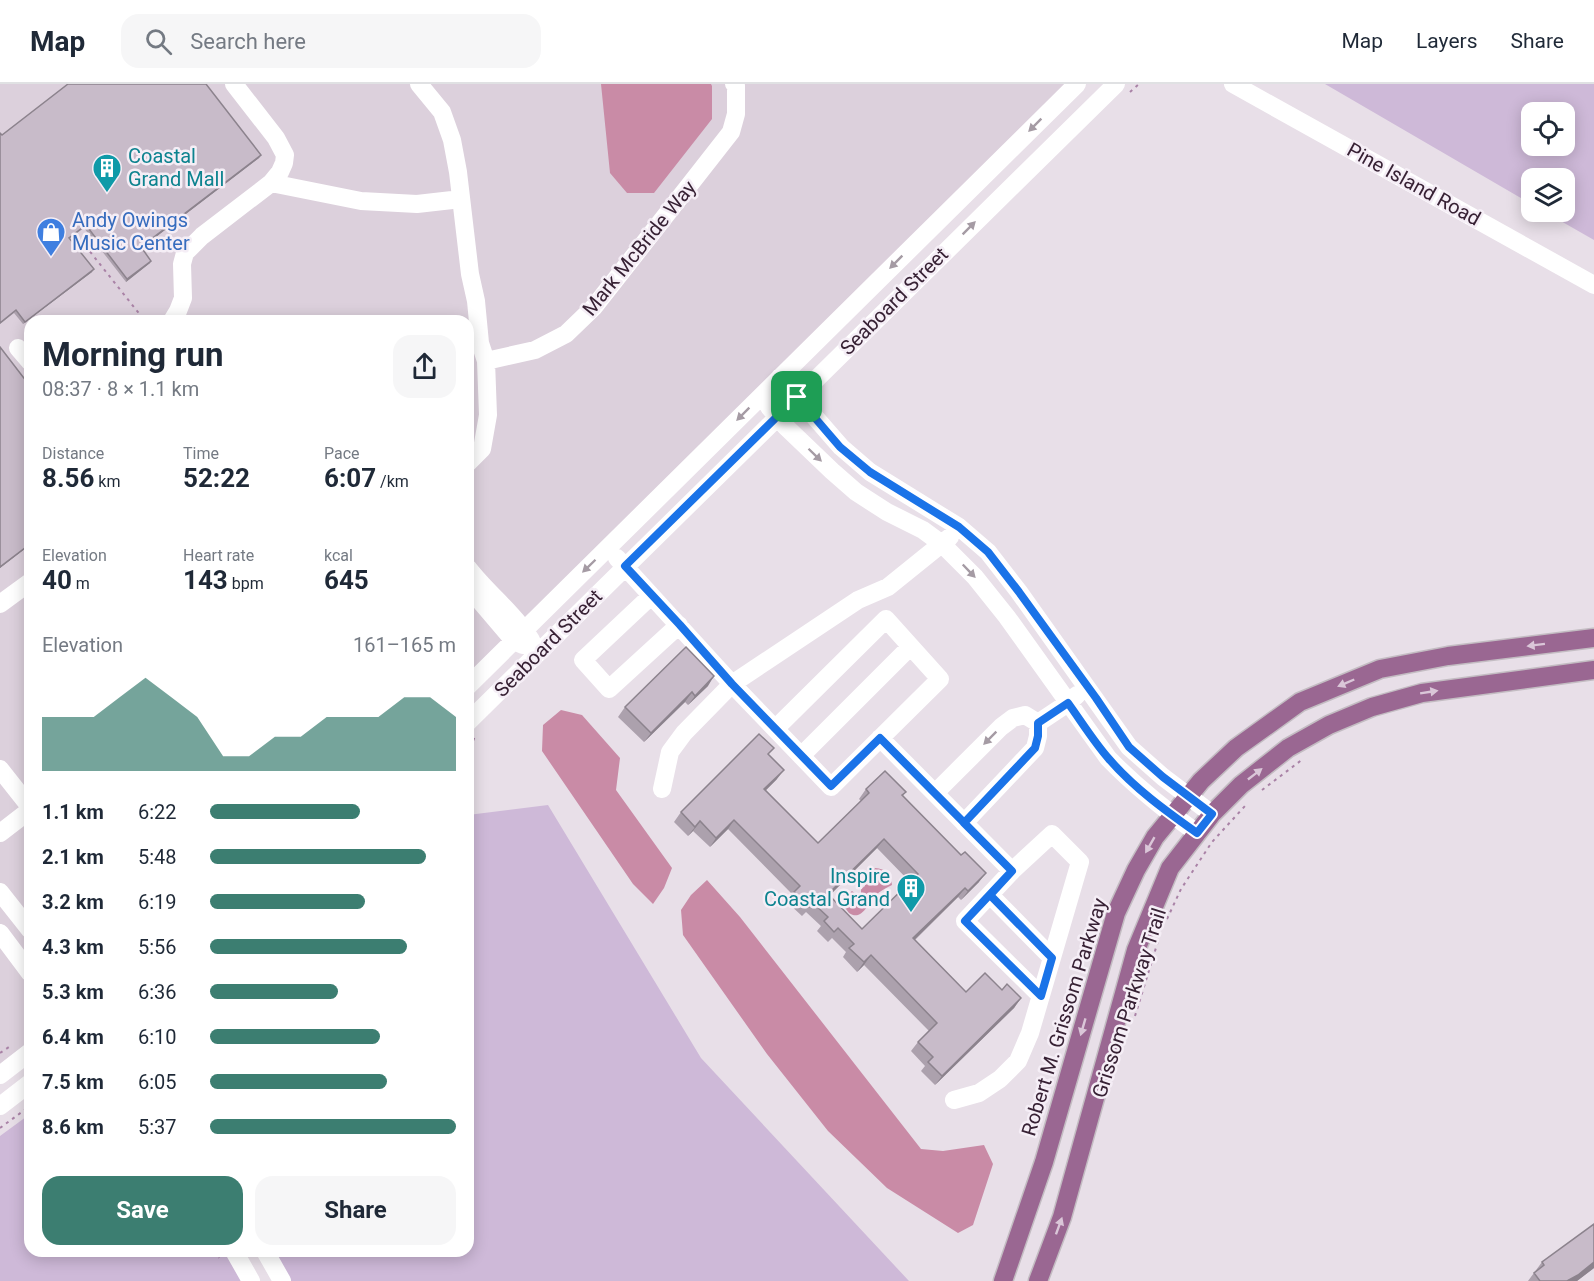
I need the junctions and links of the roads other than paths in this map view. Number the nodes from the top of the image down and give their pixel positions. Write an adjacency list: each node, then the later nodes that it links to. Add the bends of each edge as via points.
1 (234, 84): 7 (street, via 285,155 280,172)
2 (419, 84): 8 (street, via 446,123 459,172)
3 (734, 84): 13 (street, Mark McBride Way, via 736,114 731,132 594,307 566,334 535,350)
4 (1077, 84): 14 (street, Seaboard Street, one-way to 14)
5 (1116, 84): 16 (street, Seaboard Street, one-way to 5)
6 (1233, 84): 9 (street, Pine Island Road)
7 (271, 183): 8 (street, via 361,201 417,204); 10 (street, via 185,253 183,298)
8 (461, 200): 13 (street, via 480,343)
9 (1594, 285)
10 (176, 315)
11 (18, 348): 12 (street)
12 (24, 355)
13 (486, 361): 18 (street, via 488,415 482,449)
14 (780, 378): 15 (street, Seaboard Street); 16 (street)
15 (761, 396): 17 (street); 21 (street, Seaboard Street, one-way to 21)
16 (797, 397): 17 (street, Seaboard Street); 19 (street, via 840,447 870,472)
17 (777, 416): 20 (street, one-way to 20, via 856,492); 22 (street, Seaboard Street)
18 (474, 457)
19 (959, 527): 20 (street); 38 (street, via 988,552)
20 (942, 544): 26 (street); 39 (street, one-way to 39, via 1007,617)
21 (608, 548): 22 (street); 31 (street, Seaboard Street, one-way to 31)
22 (625, 566): 27 (street); 34 (street, Seaboard Street)
23 (474, 575): 31 (street)
24 (24, 586): 28 (street)
25 (474, 592): 31 (street)
26 (872, 594): 29 (street); 37 (street)
27 (651, 596): 30 (street); 30 (street, via 583,660 609,689)
28 (0, 604)
29 (886, 620): 33 (street); 42 (street)
30 (680, 625): 37 (street)
31 (519, 635): 34 (street); 36 (street, Seaboard Street)
32 (1594, 638): 48 (main road, Robert M. Grissom Parkway, one-way to 48, via 1448,656 1380,669 1300,702 1236,748)
33 (910, 646): 43 (street, via 940,679); 44 (street)
34 (538, 652): 40 (street, Seaboard Street)
35 (1594, 670): 51 (main road, one-way to 35, via 1288,748 1372,707 1422,693)
36 (474, 680)
37 (732, 684): 42 (street); 46 (street, via 670,752)
38 (1087, 686): 39 (street); 48 (street, via 1129,747)
39 (1068, 703): 41 (street); 52 (street, via 1127,779)
40 (474, 716)
41 (1038, 723): 47 (street, one-way to 47, via 1025,715 1013,718); 53 (street, via 1035,748)
42 (775, 729): 44 (street)
43 (880, 738): 44 (street, via 831,786); 47 (street)
44 (801, 756)
45 (0, 769): 49 (street)
46 (662, 789)
47 (935, 793): 53 (street)
48 (1189, 796): 51 (street); 52 (main road, Robert M. Grissom Parkway)
49 (24, 801)
50 (24, 814): 54 (street)
51 (1212, 814): 55 (main road)
52 (1172, 815): 55 (street); 73 (main road, Robert M. Grissom Parkway, one-way to 73, via 1150,845 1116,913 1044,1162)
53 (964, 823): 56 (street)
54 (0, 833)
55 (1197, 833): 74 (main road, one-way to 55, via 1062,1217 1136,950 1170,868)
56 (1012, 871): 58 (street); 61 (street, via 1052,834 1080,862)
57 (0, 892): 59 (street)
58 (990, 895): 61 (street); 63 (street, via 965,921)
59 (24, 922)
60 (0, 933): 62 (street)
61 (1052, 958): 63 (street)
62 (24, 965)
63 (1041, 996): 67 (street, via 1018,1061 979,1093)
64 (24, 1057): 65 (street)
65 (0, 1075)
66 (24, 1088): 68 (street)
67 (954, 1100)
68 (0, 1106)
69 (237, 1257): 71 (street)
70 (268, 1257): 72 (street)
71 (251, 1281)
72 (282, 1281)
73 (1003, 1281)
74 (1038, 1281)

